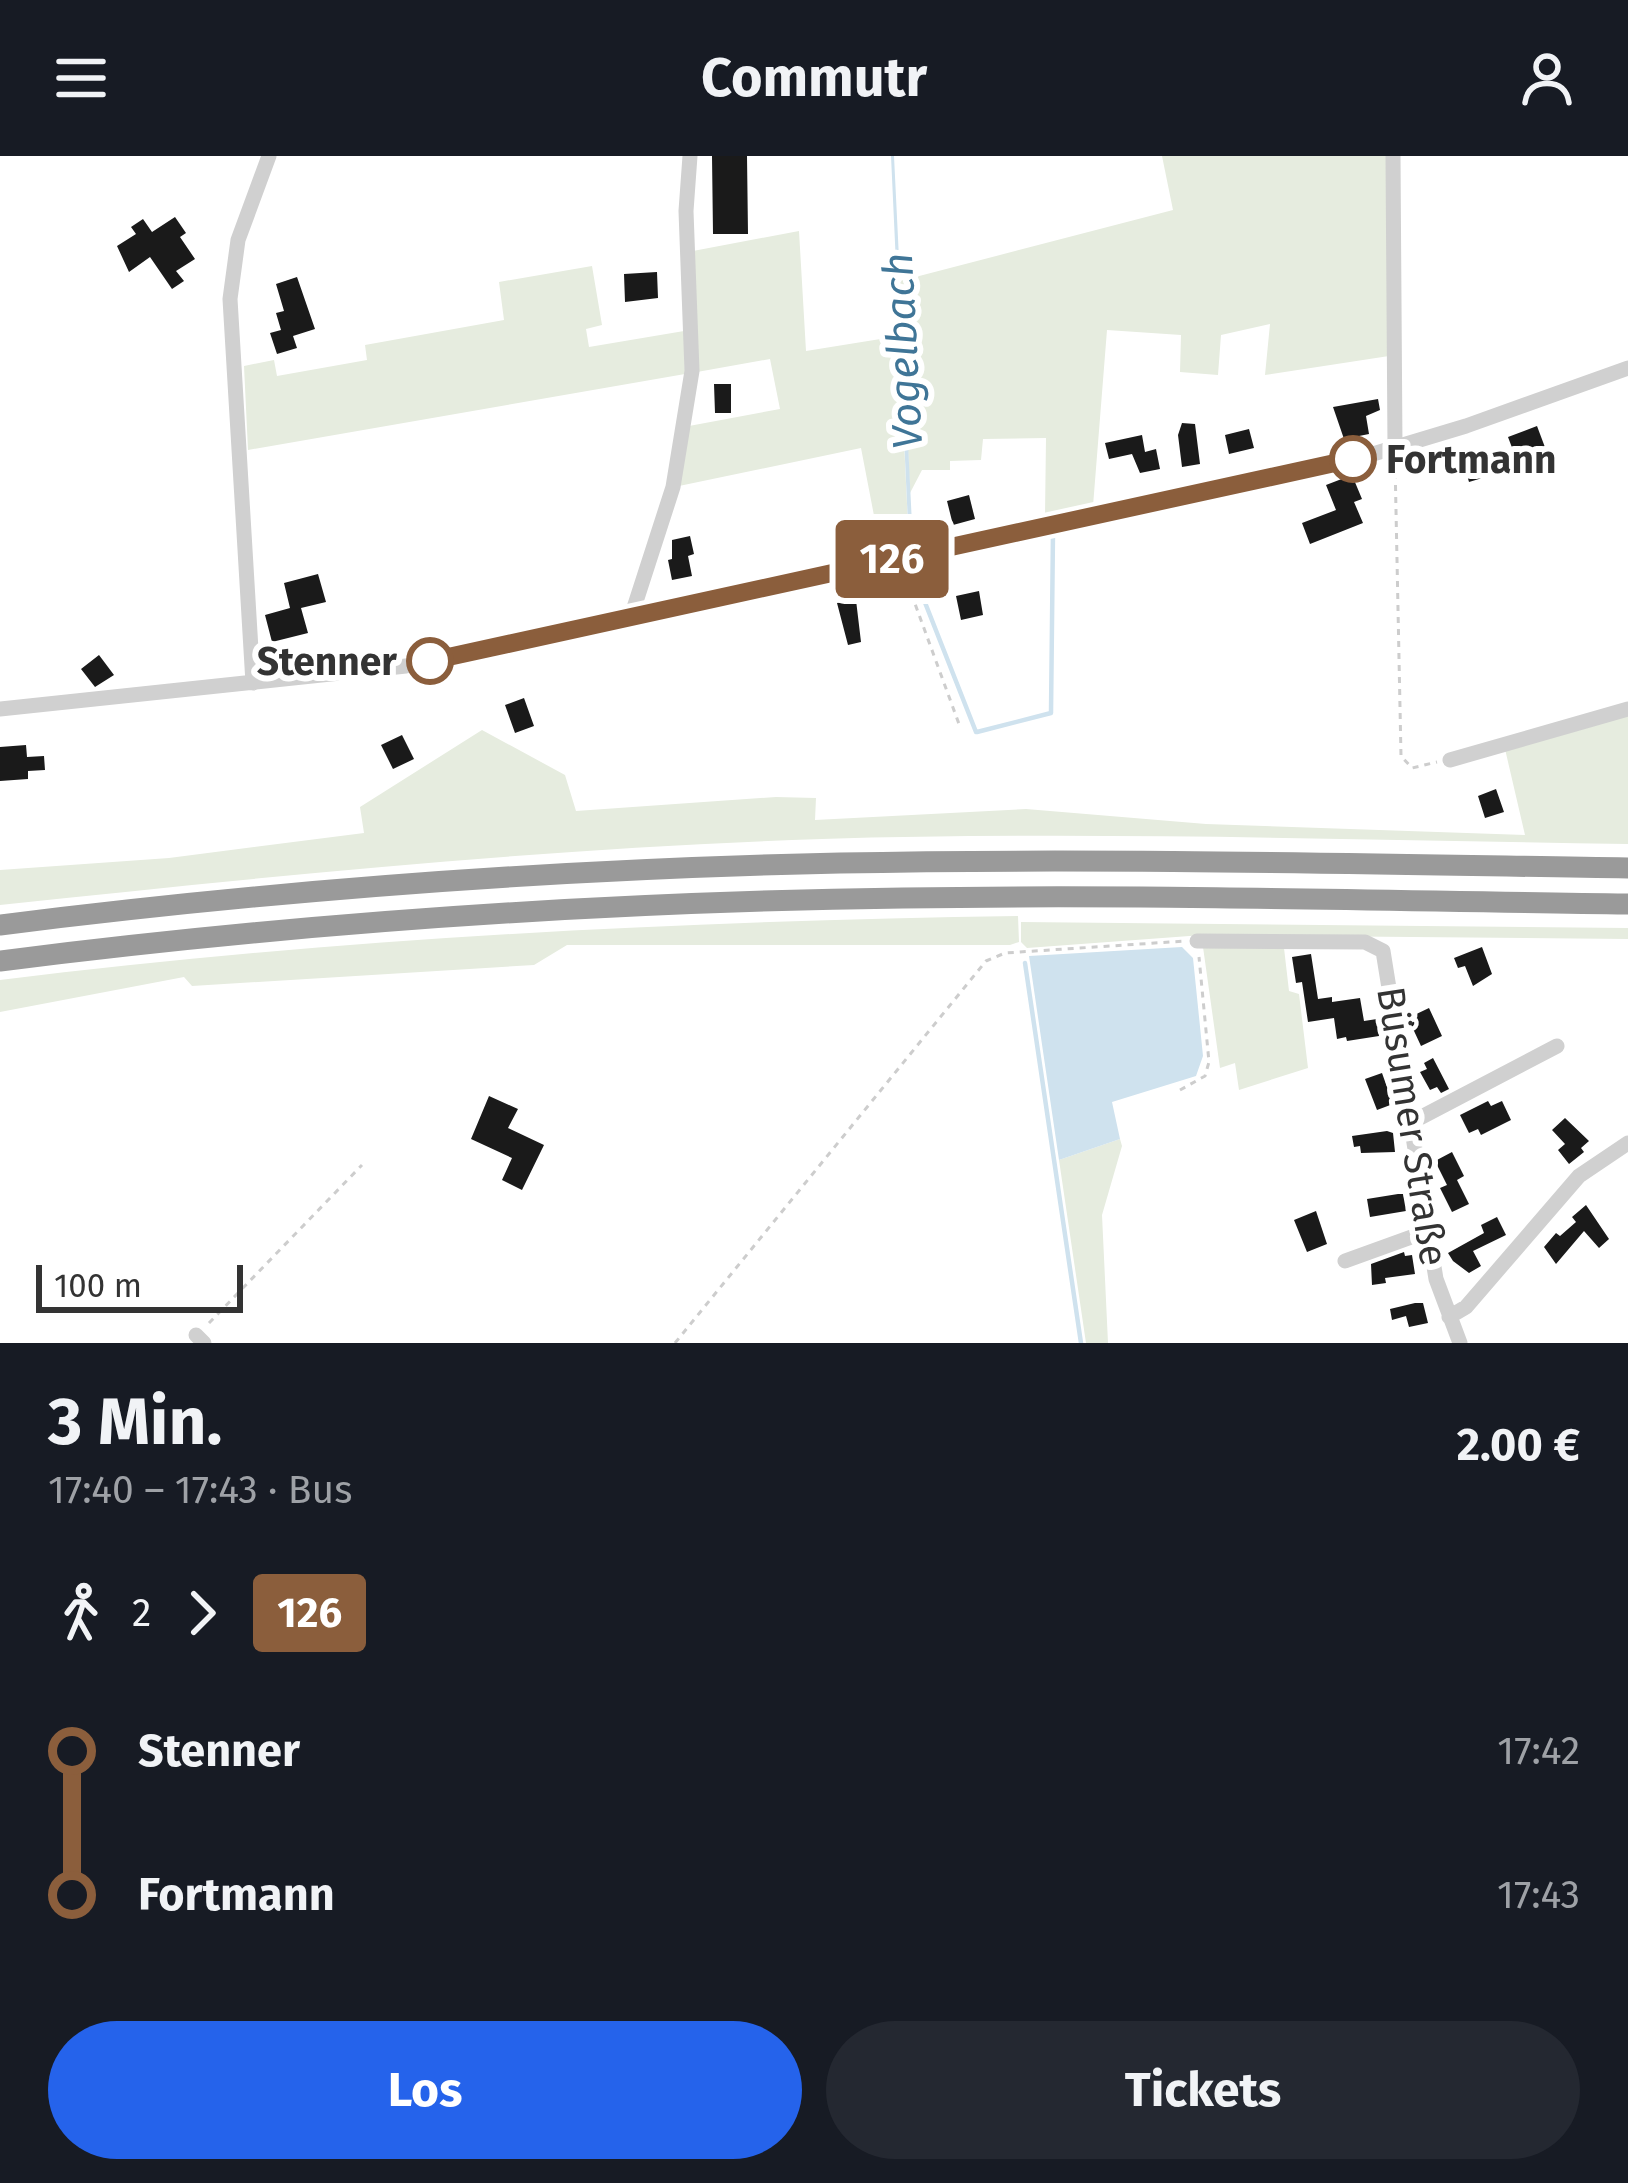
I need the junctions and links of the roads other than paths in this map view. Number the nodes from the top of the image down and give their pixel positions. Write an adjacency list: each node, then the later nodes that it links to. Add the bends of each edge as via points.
1 (269, 156): 7 (street, via 231,280)
2 (690, 156): 6 (street, via 692,371 673,487)
3 (1393, 156): 5 (street)
4 (1628, 368): 5 (street)
5 (1395, 448): 6 (street)
6 (631, 617): 7 (street, via 379,671)
7 (253, 682): 8 (street)
8 (0, 709)
9 (1628, 709): 10 (street)
10 (1450, 760)
11 (1628, 868): 13 (highway, via 752,866 356,888)
12 (1628, 904): 15 (highway, via 757,902 383,922)
13 (0, 925)
14 (1197, 941): 17 (street, Büsumer Straße, via 1378,946)
15 (0, 961)
16 (1557, 1046): 17 (street)
17 (1412, 1122): 19 (street, Büsumer Straße)
18 (1628, 1143): 21 (street, via 1579,1176)
19 (1428, 1231): 20 (street); 21 (street, Büsumer Straße)
20 (1345, 1261)
21 (1449, 1317): 22 (street, Büsumer Straße)
22 (1460, 1343)

